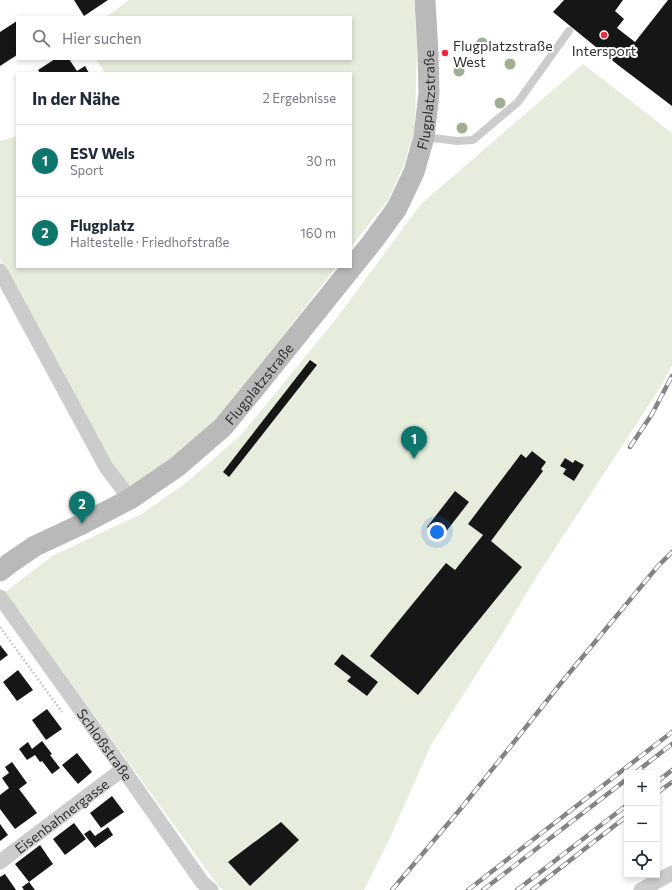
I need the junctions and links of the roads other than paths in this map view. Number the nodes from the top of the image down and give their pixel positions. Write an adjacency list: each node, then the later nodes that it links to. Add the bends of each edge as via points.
1 (426, 0): 3 (street, Flugplatzstraße, via 429,93)
2 (569, 31): 3 (lane, via 518,102 473,140 457,142)
3 (424, 137): 4 (street, Flugplatzstraße, via 414,172 396,208)
4 (352, 267)
5 (351, 268): 7 (street, Flugplatzstraße, via 223,427 178,466)
6 (0, 271): 7 (street, via 106,467)
7 (130, 498): 8 (street, Flugplatzstraße, via 35,546)
8 (0, 571)
9 (0, 597): 10 (street, Schloßstraße)
10 (123, 769): 11 (street, Eisenbahnergasse); 13 (street, Schloßstraße, via 202,882)
11 (0, 862)
12 (672, 872): 14 (street)
13 (211, 890)
14 (641, 890)

